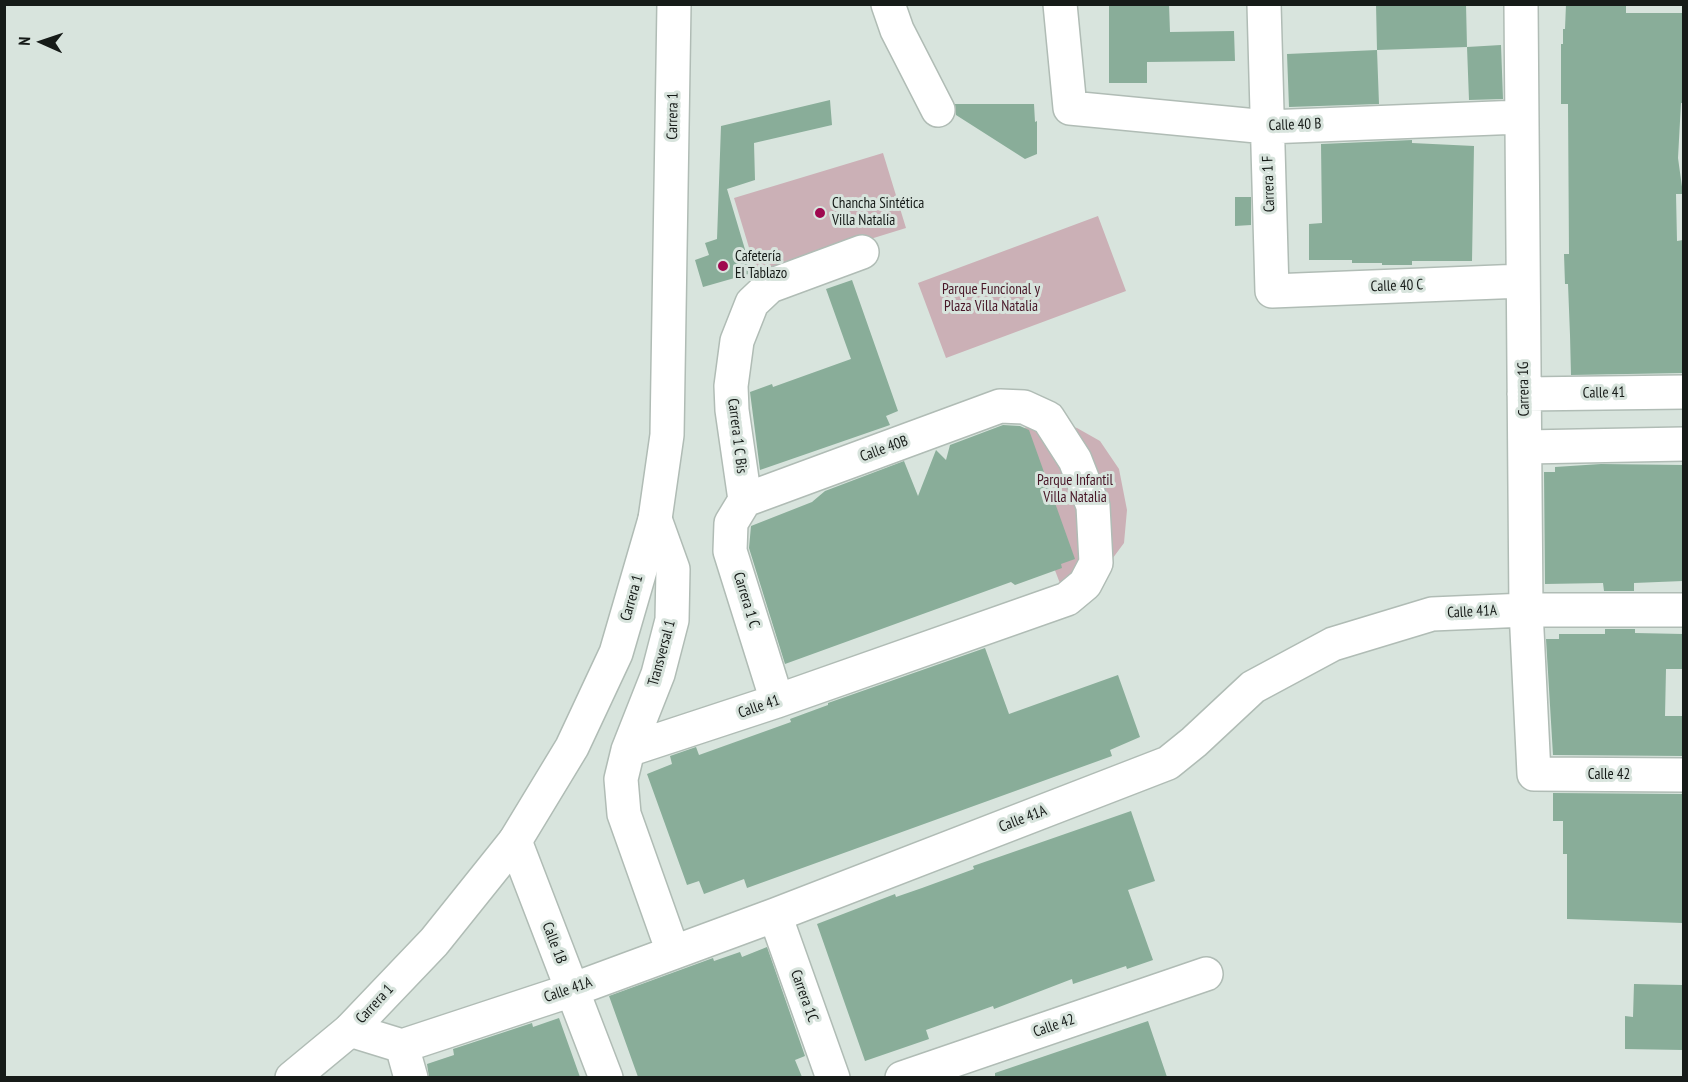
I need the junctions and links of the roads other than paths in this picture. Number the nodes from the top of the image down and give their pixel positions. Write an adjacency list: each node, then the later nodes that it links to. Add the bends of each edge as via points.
1 (674, 4): 17 (street, Carrera 1, via 667,435)
2 (888, 4): 6 (street)
3 (1060, 4): 8 (street, Calle 40 B, via 1070,108)
4 (1264, 4): 8 (street, Carrera 1 F)
5 (1521, 4): 7 (street, Carrera 1G)
6 (938, 110)
7 (1521, 117): 8 (street, Calle 40 B); 10 (street, Carrera 1G)
8 (1267, 127): 11 (street, Carrera 1 F)
9 (862, 252): 16 (street, Carrera 1 C Bis, via 770,286 752,303 737,341 731,386)
10 (1523, 281): 11 (street, Calle 40 C); 13 (street, Carrera 1G)
11 (1272, 291)
12 (1683, 392): 13 (street, Calle 41)
13 (1524, 394): 15 (street, Carrera 1G)
14 (1683, 444): 15 (street)
15 (1526, 447): 19 (street, Carrera 1G)
16 (745, 500): 18 (street, Calle 40B, via 1000,406 1024,407 1048,418 1075,460 1093,506 1096,563); 21 (street, Carrera 1 C, via 731,523 730,551)
17 (655, 519): 22 (street, Transversal 1, via 673,569 672,620 658,674); 25 (street, Carrera 1, via 616,653 572,747)
18 (1085, 584): 21 (street, Calle 41, via 1067,599)
19 (1526, 610): 20 (street, Calle 41A); 23 (street, Carrera 1G); 26 (street, Calle 41A, via 1432,614 1333,644 1253,687 1168,763)
20 (1683, 610)
21 (777, 701): 22 (street, Calle 41)
22 (628, 750): 27 (street, via 621,779 624,814)
23 (1534, 774): 24 (street, Calle 42)
24 (1683, 775)
25 (514, 841): 29 (street, Calle 1B); 30 (street, Carrera 1, via 434,942)
26 (775, 915): 27 (street, Calle 41A); 35 (street, Carrera 1C)
27 (673, 952): 29 (street, Calle 41A)
28 (1206, 974): 36 (street, Calle 42)
29 (572, 990): 31 (street, Calle 41A); 34 (street, Calle 1B)
30 (350, 1030): 31 (street); 32 (street, Carrera 1)
31 (402, 1046): 33 (street)
32 (292, 1077)
33 (411, 1077)
34 (606, 1077)
35 (833, 1077)
36 (902, 1077)

